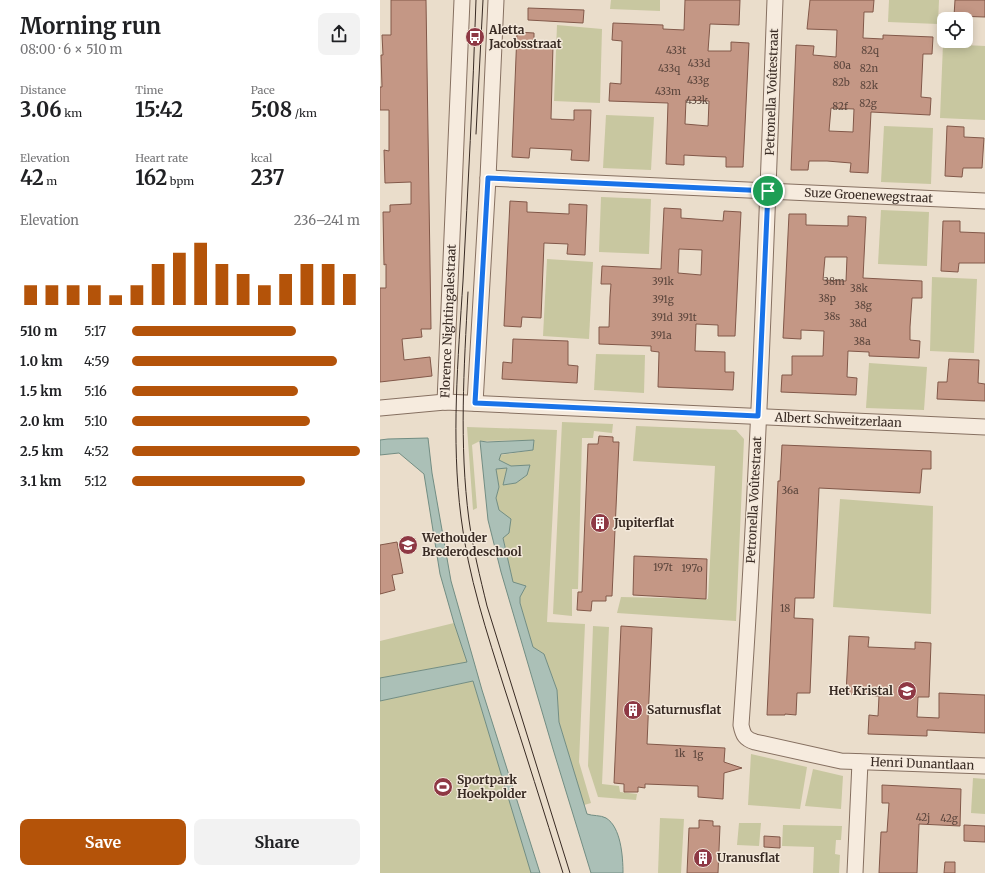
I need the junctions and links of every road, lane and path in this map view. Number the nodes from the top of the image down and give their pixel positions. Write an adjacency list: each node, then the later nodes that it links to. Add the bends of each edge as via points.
1 (462, 0): 7 (street, Florence Nightingalestraat)
2 (496, 0): 4 (street)
3 (775, 0): 5 (street, Petronella Voûtestraat)
4 (488, 178): 5 (street, Suze Groenewegstraat); 8 (street)
5 (768, 191): 6 (street, Suze Groenewegstraat); 10 (street, Petronella Voûtestraat)
6 (985, 201)
7 (445, 402): 8 (street, Florence Nightingalestraat); 9 (street)
8 (475, 403): 10 (street, Albert Schweitzerlaan)
9 (380, 408)
10 (758, 416): 11 (street, Albert Schweitzerlaan); 12 (street, Petronella Voûtestraat, via 742,733 747,739 755,742 841,761)
11 (985, 427)
12 (860, 762): 13 (street, Henri Dunantlaan); 14 (street)
13 (985, 766)
14 (855, 873)

